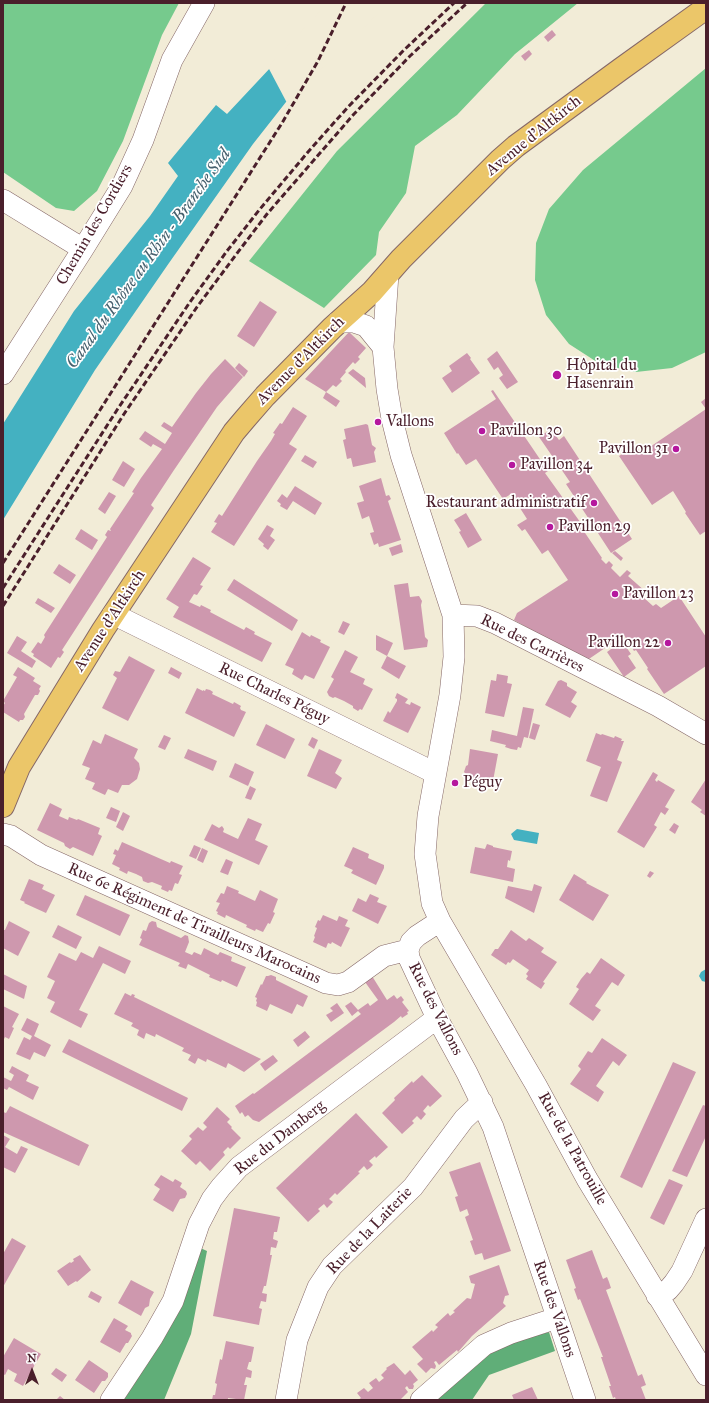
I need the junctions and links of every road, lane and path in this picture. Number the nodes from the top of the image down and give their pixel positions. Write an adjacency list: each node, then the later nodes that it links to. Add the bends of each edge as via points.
1 (204, 3): 4 (street, Chemin des Cordiers, via 172,60 143,140 122,186)
2 (706, 8): 5 (main road, Avenue d'Altkirch, via 516,146)
3 (3, 200): 4 (street)
4 (83, 249): 10 (street, Chemin des Cordiers)
5 (388, 274): 6 (main road, Avenue d'Altkirch); 7 (street)
6 (372, 292): 7 (street); 8 (main road, Avenue d'Altkirch)
7 (385, 313): 9 (street)
8 (338, 322): 9 (street, via 354,322 366,326); 11 (main road, Avenue d'Altkirch, via 265,396 234,432)
9 (383, 347): 12 (street, via 387,389 401,455)
10 (3, 374)
11 (113, 614): 14 (street, Rue Charles Péguy); 15 (main road, Avenue d'Altkirch, via 19,767)
12 (453, 615): 13 (street, Rue des Carrières, via 477,616 500,625 658,706); 14 (street, via 454,657 451,688)
13 (706, 734)
14 (435, 773): 17 (street, via 425,854 432,903)
15 (3, 806)
16 (3, 834): 18 (street, Rue 6e Régiment de Tirailleurs Marocains, via 11,836 40,855 326,983 338,985 348,982 384,956)
17 (440, 921): 18 (street, Rue des Vallons, via 417,936); 22 (street, Rue de la Patrouille, via 536,1085 587,1180)
18 (408, 950): 19 (street, Rue des Vallons, via 409,958)
19 (437, 1018): 20 (street, Rue des Vallons); 25 (street, Rue du Damberg, via 239,1167 221,1187 199,1224 173,1301)
20 (482, 1102): 23 (street, Rue des Vallons, via 493,1127); 26 (street, Rue de la Laiterie, via 464,1119 413,1187 332,1266 318,1287 297,1340)
21 (706, 1220): 22 (street, via 682,1271 668,1290)
22 (657, 1296): 24 (street, Rue de la Patrouille)
23 (557, 1318): 27 (street, via 484,1345); 28 (street, Rue des Vallons)
24 (706, 1375)
25 (111, 1400)
26 (286, 1400)
27 (421, 1400)
28 (585, 1400)

